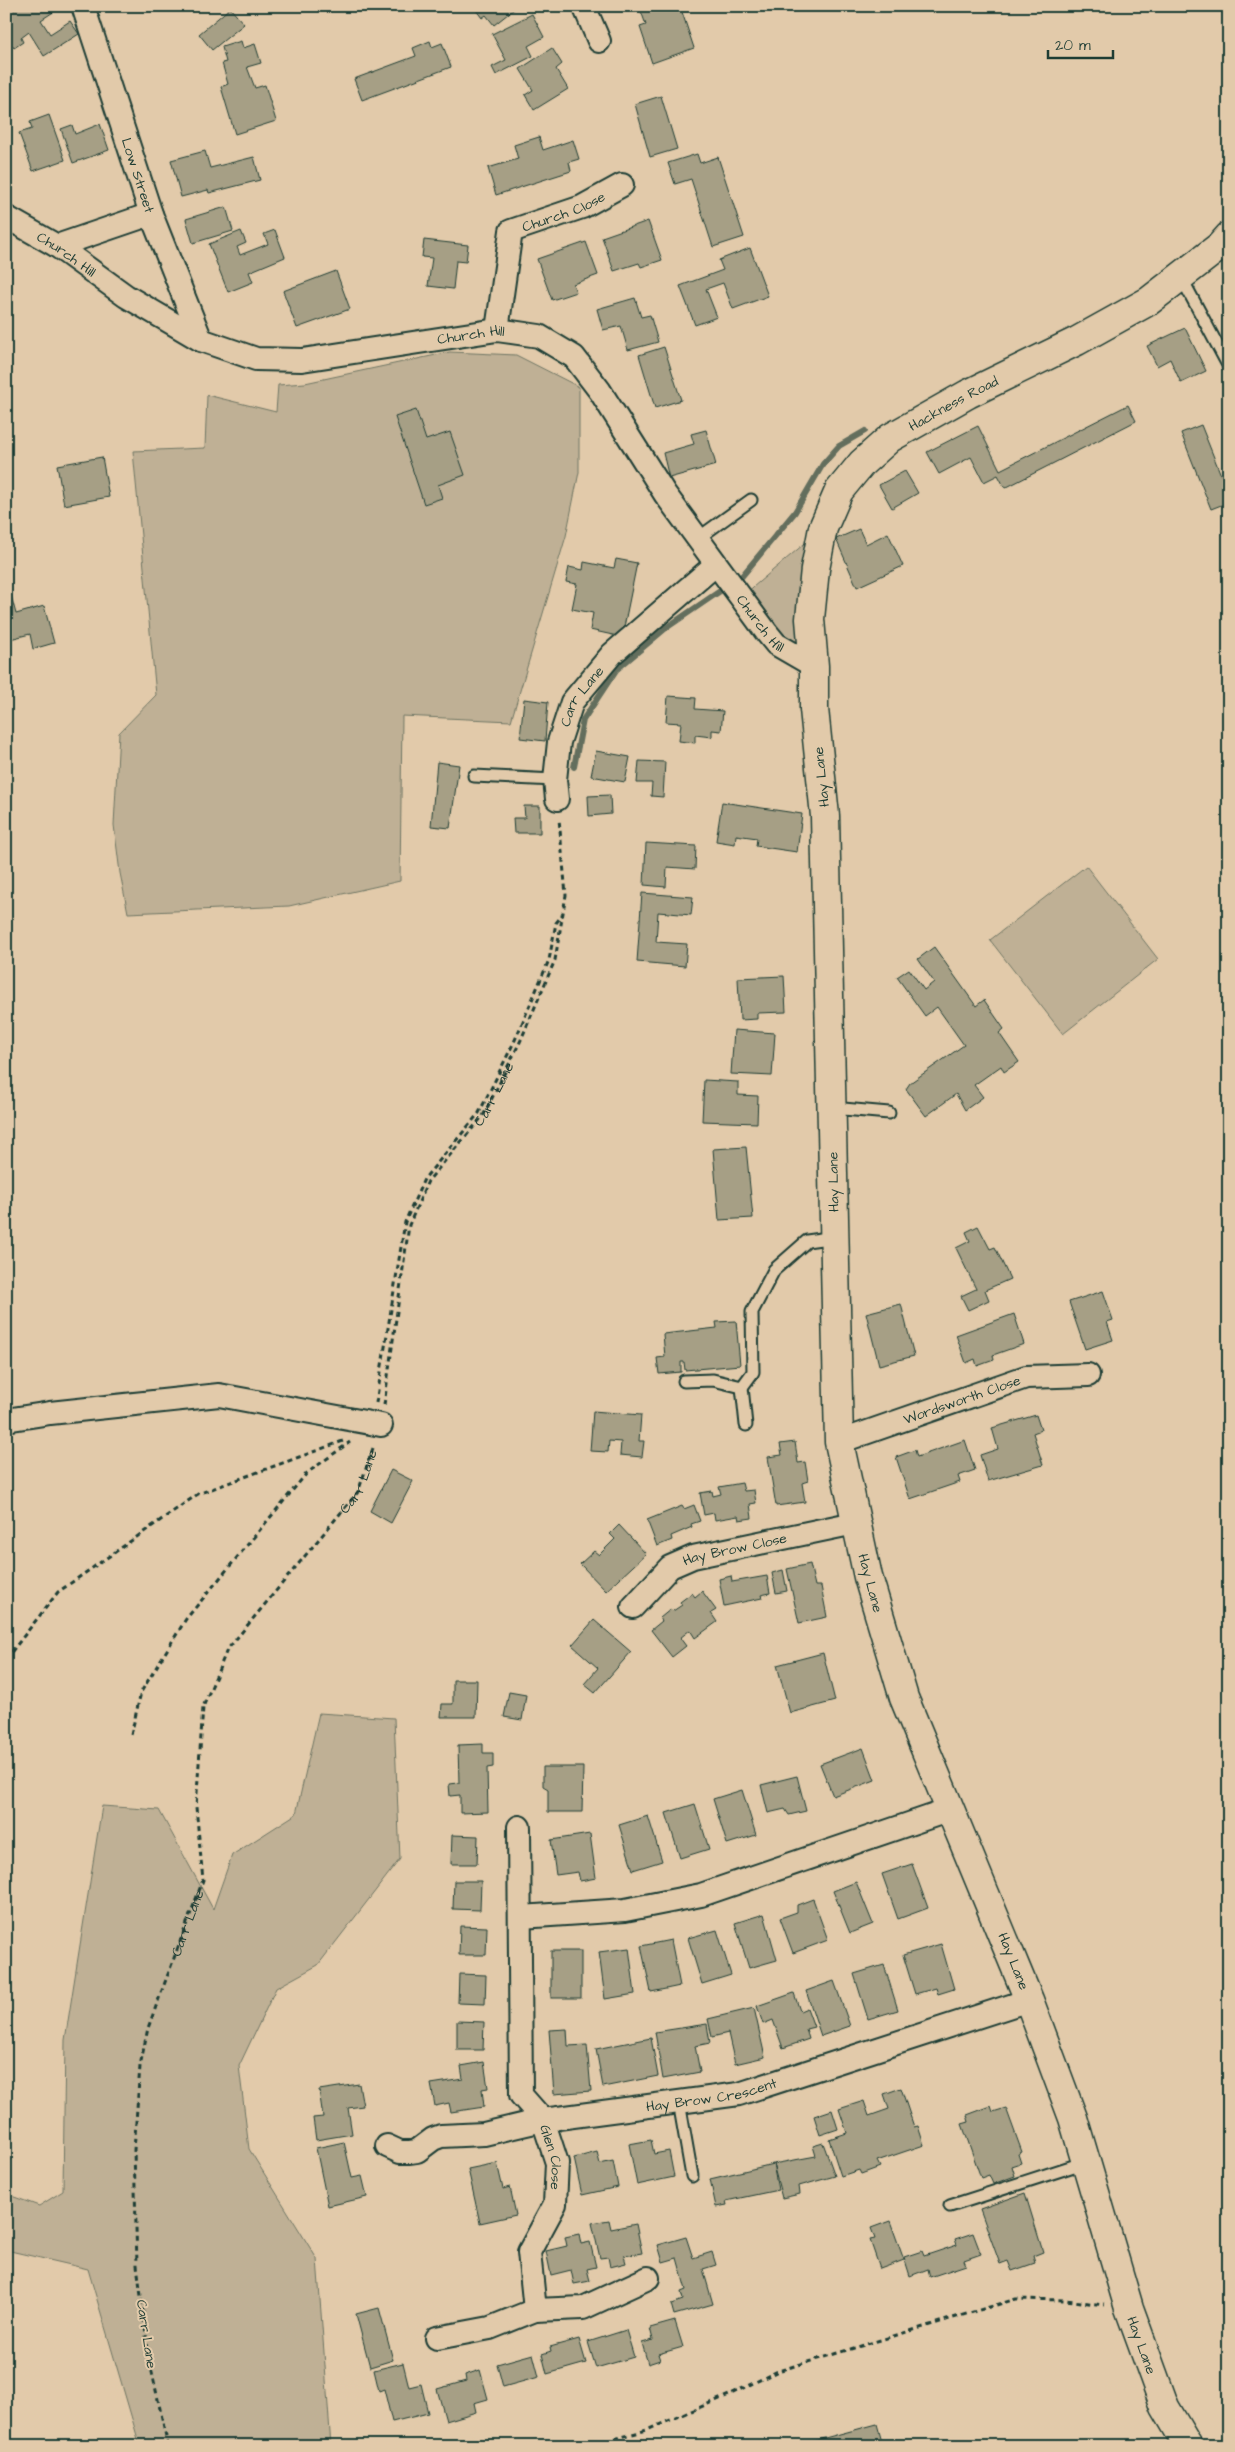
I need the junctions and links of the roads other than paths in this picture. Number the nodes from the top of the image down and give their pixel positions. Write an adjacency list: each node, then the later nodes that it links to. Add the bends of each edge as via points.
1 (83, 6): 5 (street, Low Street)
2 (584, 6): 3 (street)
3 (599, 41)
4 (622, 185): 10 (street, Church Close, via 582,207 511,231)
5 (151, 214): 8 (street); 11 (street, Low Street)
6 (6, 217): 8 (street, Church Hill)
7 (1229, 236): 9 (street, Hackness Road)
8 (57, 246): 11 (street, Church Hill, via 126,296)
9 (1181, 278): 12 (lane); 16 (street, Hackness Road, via 1149,301 1077,341 915,423 890,438 862,463 839,491 822,528 810,619)
10 (497, 330): 11 (street, Church Hill, via 302,360 256,359); 14 (street, Church Hill, via 539,336 574,357 600,391 630,442)
11 (201, 340)
12 (1229, 367)
13 (751, 500): 14 (lane)
14 (696, 539): 15 (street, Church Hill)
15 (720, 572): 16 (street, Church Hill, via 776,644); 18 (street, Carr Lane, via 612,654 572,702 559,742)
16 (814, 666): 19 (street, Hay Lane, via 814,709 825,816)
17 (474, 776): 18 (lane)
18 (556, 789)
19 (832, 1108): 20 (lane); 21 (street, Hay Lane)
20 (888, 1113)
21 (834, 1237): 24 (lane, via 807,1241 774,1270 752,1312 754,1372); 28 (street, Hay Lane)
22 (1088, 1375): 28 (street, Wordsworth Close, via 1026,1377)
23 (684, 1381): 24 (lane, via 713,1380)
24 (742, 1386): 26 (lane)
25 (6, 1420): 27 (street, via 219,1395)
26 (746, 1425)
27 (369, 1427)
28 (839, 1442): 29 (street, Hay Lane)
29 (855, 1523): 30 (street, Hay Brow Close, via 693,1557 670,1567); 31 (street, Hay Lane, via 904,1698)
30 (633, 1607)
31 (950, 1810): 33 (street, via 701,1895 625,1910); 34 (street, Hay Lane)
32 (519, 1827): 33 (street, Glen Close)
33 (521, 1917): 36 (street, Glen Close, via 521,2094)
34 (1029, 2000): 35 (street, Hay Brow Crescent, via 739,2094); 38 (street, Hay Lane)
35 (679, 2102): 36 (street, Hay Brow Crescent); 39 (lane)
36 (543, 2120): 37 (street, Hay Brow Crescent, via 484,2134 441,2136 433,2138 417,2151 400,2152); 42 (street, Glen Close, via 557,2163 555,2204 529,2252)
37 (387, 2146)
38 (1086, 2162): 40 (lane); 44 (street, Hay Lane, via 1129,2308 1165,2407)
39 (692, 2176)
40 (950, 2206)
41 (648, 2278): 42 (street, via 584,2308)
42 (536, 2310): 43 (street, via 490,2328)
43 (437, 2338)
44 (1188, 2446)

